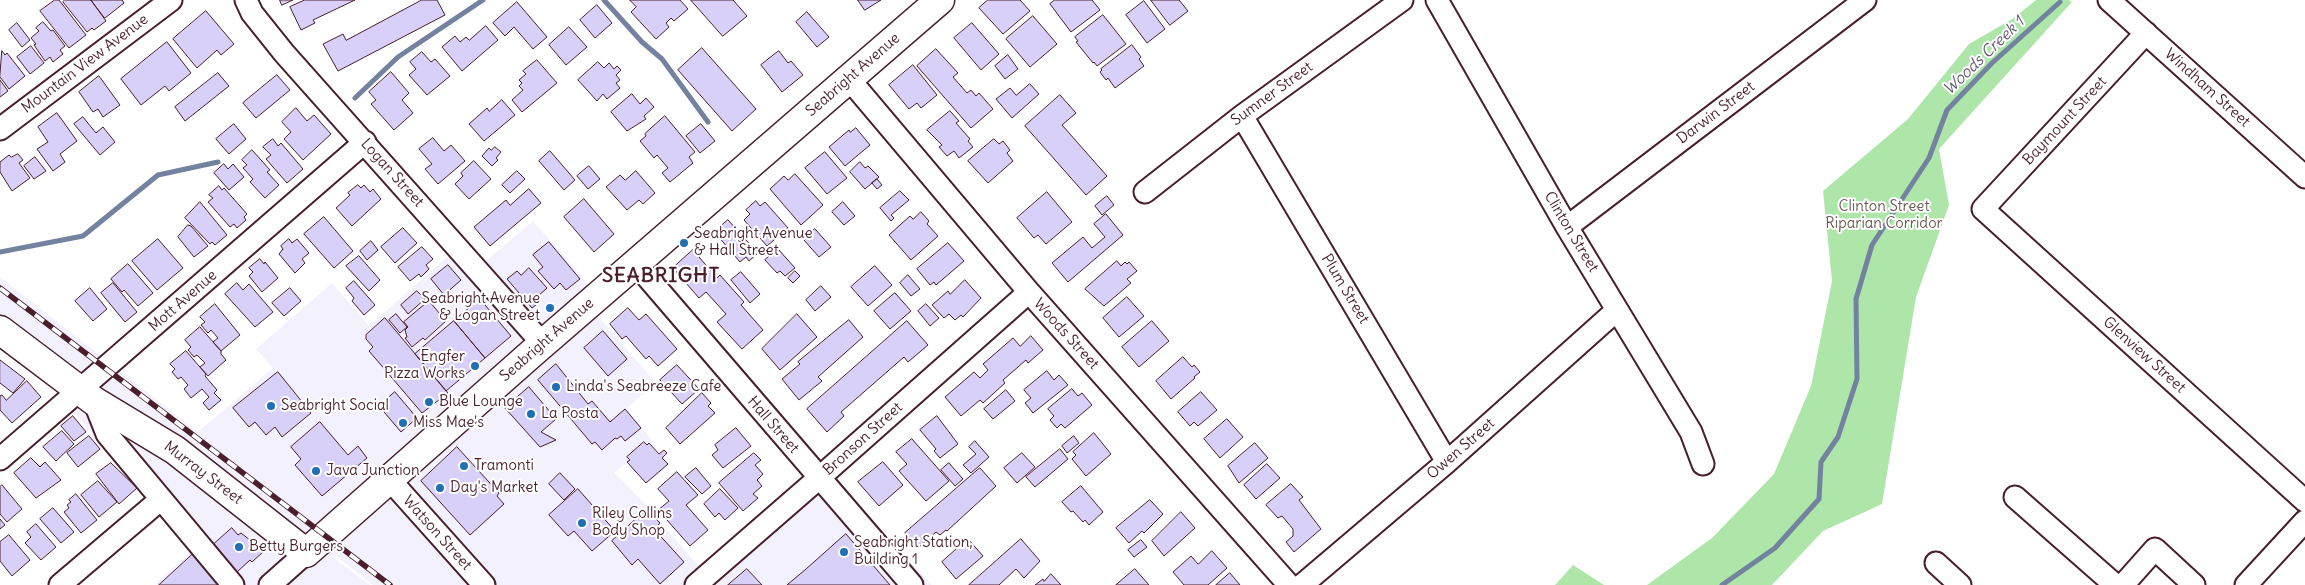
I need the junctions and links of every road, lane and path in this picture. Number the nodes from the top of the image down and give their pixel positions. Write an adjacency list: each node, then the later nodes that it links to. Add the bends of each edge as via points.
1 (171, 0): 11 (street, Mountain View Avenue)
2 (246, 0): 12 (street, Logan Street, via 252,13 284,52)
3 (940, 0): 9 (main road, Seabright Avenue)
4 (1402, 0): 10 (street, Sumner Street)
5 (1437, 0): 16 (street, Clinton Street)
6 (1865, 0): 16 (street, Darwin Street)
7 (2109, 0): 8 (street, Windham Street)
8 (2146, 33): 13 (street, Windham Street); 15 (street, Baymount Street)
9 (849, 79): 17 (main road, Seabright Avenue); 18 (street, Woods Street)
10 (1242, 116): 14 (street, Sumner Street); 24 (street, Plum Street)
11 (0, 129)
12 (365, 142): 21 (street, Logan Street); 22 (street, Mott Avenue, via 105,368)
13 (2305, 177)
14 (1145, 192)
15 (1983, 209): 30 (street, Glenview Street)
16 (1567, 227): 19 (street, Clinton Street)
17 (636, 264): 21 (main road, Seabright Avenue); 26 (street, Hall Street)
18 (1029, 292): 26 (street, Bronson Street); 40 (street, Woods Street)
19 (1617, 310): 24 (street, Owen Street); 25 (street, Clinton Street, via 1691,432)
20 (0, 330): 22 (main road, Murray Street)
21 (543, 344): 27 (main road, Seabright Avenue)
22 (87, 395): 23 (street, Mott Avenue); 29 (street, via 107,434); 32 (main road, Murray Street, via 175,450)
23 (0, 459)
24 (1447, 462): 41 (street, Owen Street)
25 (1704, 464)
26 (819, 478): 38 (street, Bronson Street); 39 (street, Hall Street)
27 (390, 480): 32 (main road, Seabright Avenue); 37 (street, Watson Street)
28 (2015, 497): 43 (street)
29 (160, 500): 34 (street); 35 (street)
30 (2305, 501)
31 (2305, 521): 46 (street)
32 (306, 553): 36 (street, Seabright Avenue)
33 (1936, 563): 42 (street)
34 (60, 585)
35 (233, 585)
36 (270, 585)
37 (484, 585)
38 (696, 585)
39 (912, 585)
40 (1289, 585)
41 (1302, 585)
42 (1960, 585)
43 (2115, 585)
44 (2123, 585): 45 (street, via 2155,549)
45 (2194, 585)
46 (2246, 585)

